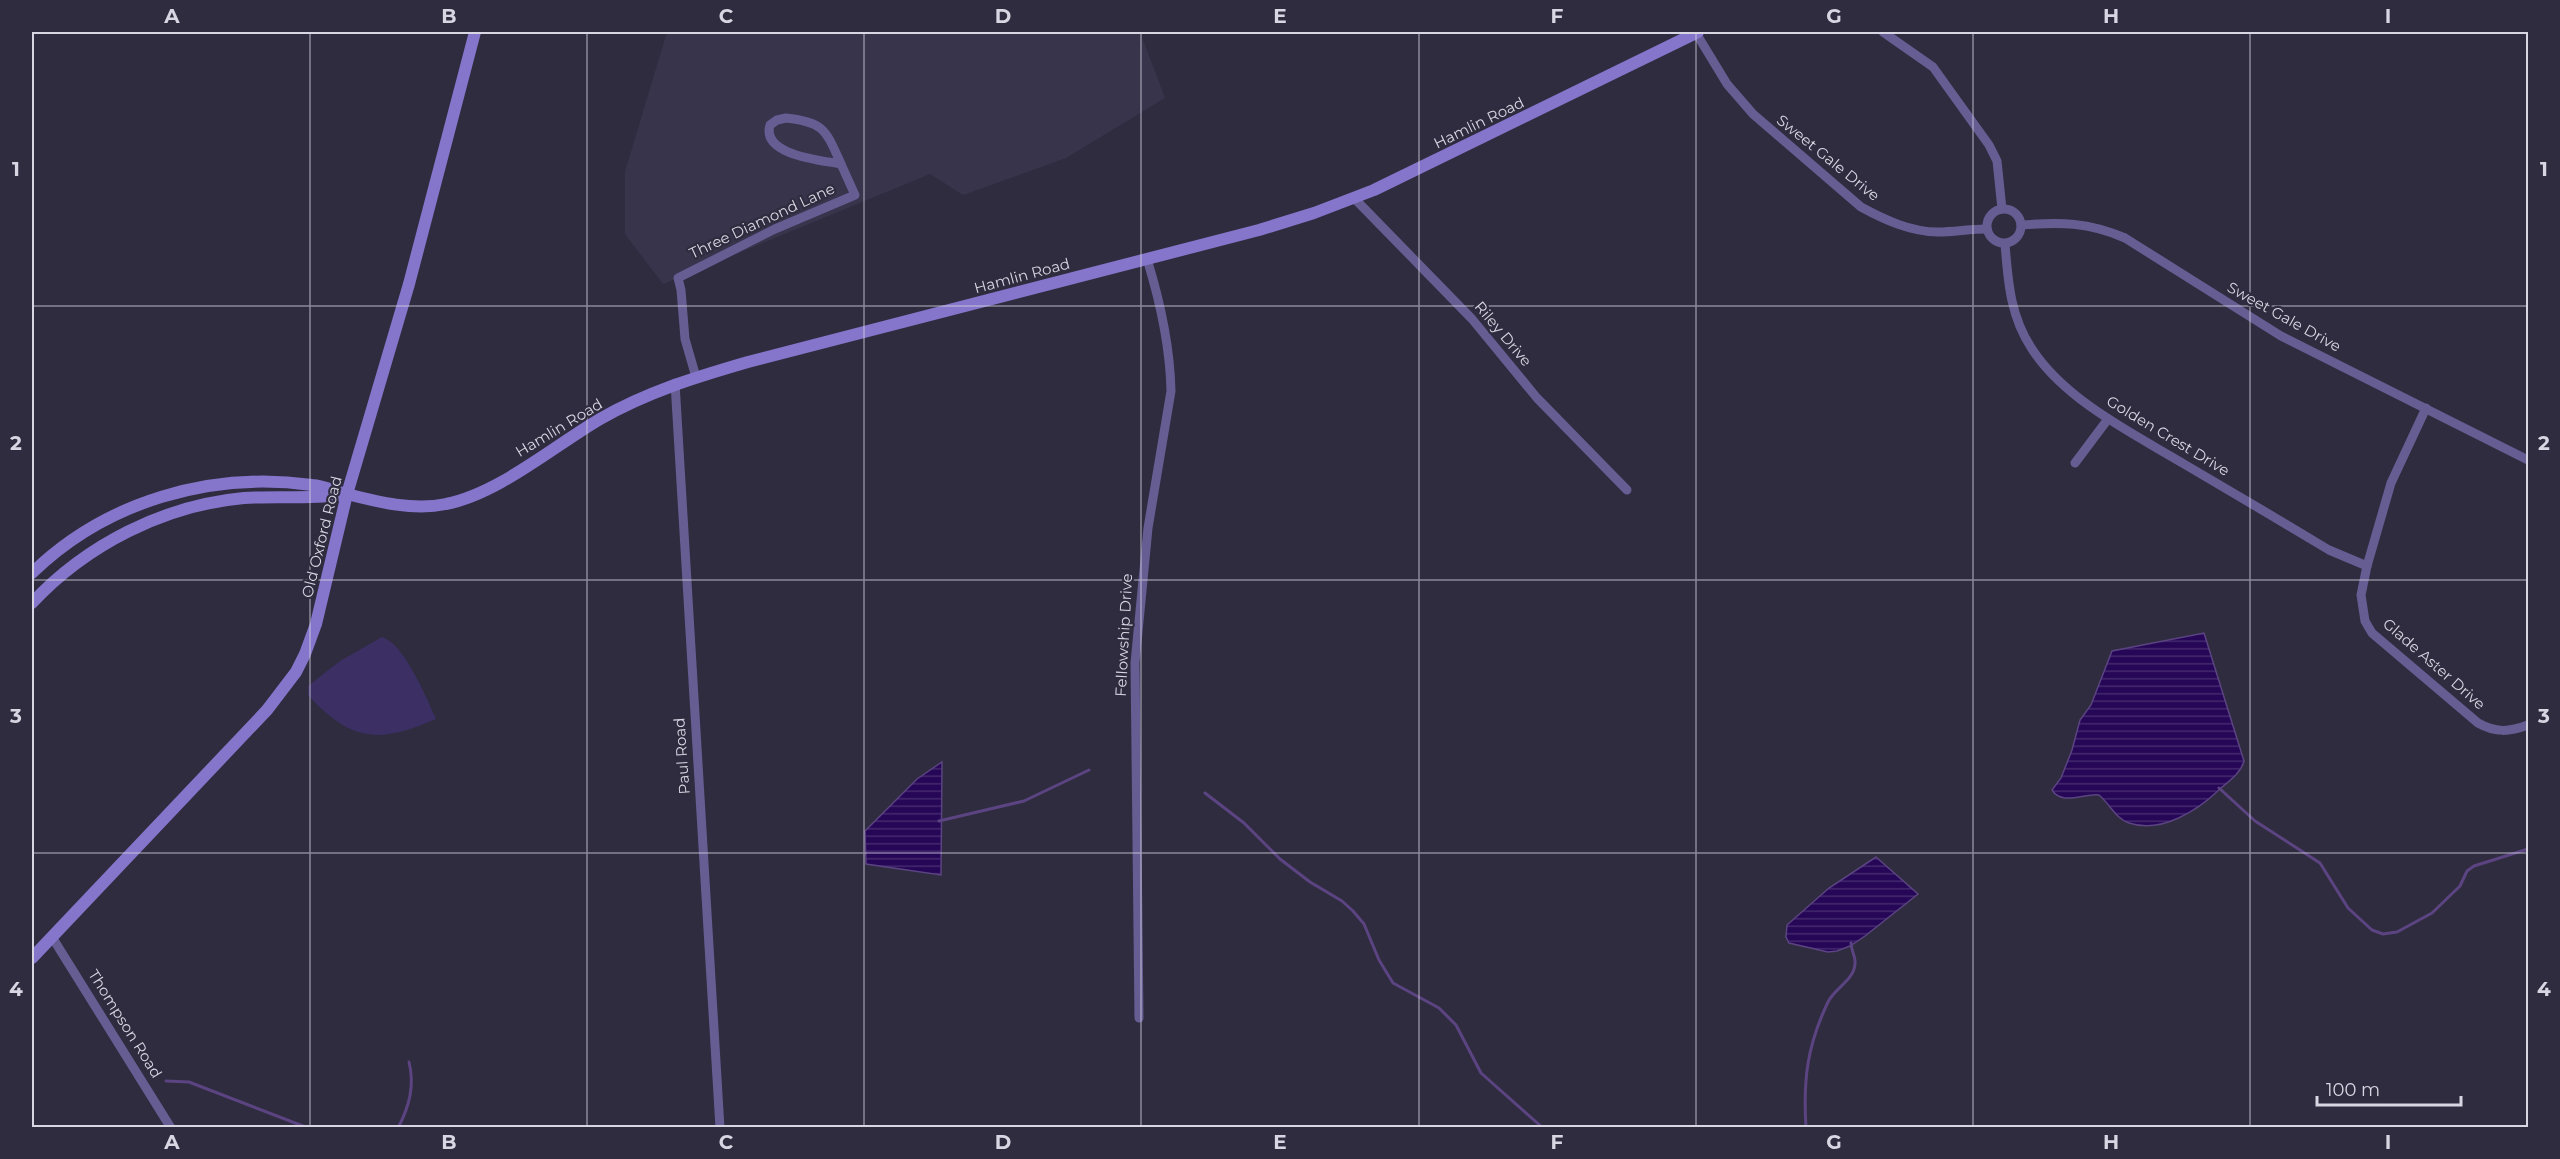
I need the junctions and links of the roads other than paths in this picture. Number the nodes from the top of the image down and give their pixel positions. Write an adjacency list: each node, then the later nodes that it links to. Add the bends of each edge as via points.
1 (475, 32): 18 (street, Old Oxford Road, via 409,284)
2 (1697, 32): 5 (street, Hamlin Road); 8 (street, Sweet Gale Drive, via 1727,84 1753,114 1861,207 1912,229)
3 (1883, 32): 6 (street, via 1933,67 1989,145 1997,160)
4 (841, 164): 4 (street, Three Diamond Lane, via 823,129 786,118 770,125 773,145 794,154); 11 (street, Three Diamond Lane, via 855,195 775,229 678,278 684,339)
5 (1354, 198): 10 (street, Hamlin Road, via 1286,222); 17 (street, Riley Drive)
6 (2002, 209): 7 (street, via 2015,213); 8 (street, via 1990,216)
7 (2021, 225): 9 (street, via 2017,238); 13 (street, Sweet Gale Drive, via 2078,223 2125,238 2281,336)
8 (1986, 229): 9 (street, via 1993,240)
9 (2005, 244): 14 (street, Golden Crest Drive, via 2011,302 2032,349 2062,383)
10 (1147, 259): 11 (street, Hamlin Road); 25 (street, Fellowship Drive, via 1161,310 1171,391 1148,528 1135,663)
11 (696, 377): 12 (street, Hamlin Road)
12 (675, 383): 18 (street, Hamlin Road, via 603,418 480,493 456,502 420,506); 27 (street, Paul Road)
13 (2426, 408): 15 (street, Sweet Gale Drive); 19 (street, Glade Aster Drive, via 2391,483)
14 (2108, 419): 16 (street); 19 (street, Golden Crest Drive, via 2330,550)
15 (2529, 460)
16 (2075, 463)
17 (1627, 490)
18 (347, 494): 20 (street, Hamlin Road, via 314,485 271,482 222,483 179,491 100,523); 21 (street, via 241,498 156,520 87,555); 23 (street, Old Oxford Road, via 316,624 290,681)
19 (2367, 566): 22 (street, Glade Aster Drive, via 2361,595 2365,621 2372,633 2478,723 2501,732)
20 (32, 573)
21 (32, 603)
22 (2529, 725)
23 (52, 937): 24 (street, Old Oxford Road); 26 (street, Thompson Road)
24 (32, 958)
25 (1139, 1018)
26 (171, 1128)
27 (720, 1128)

